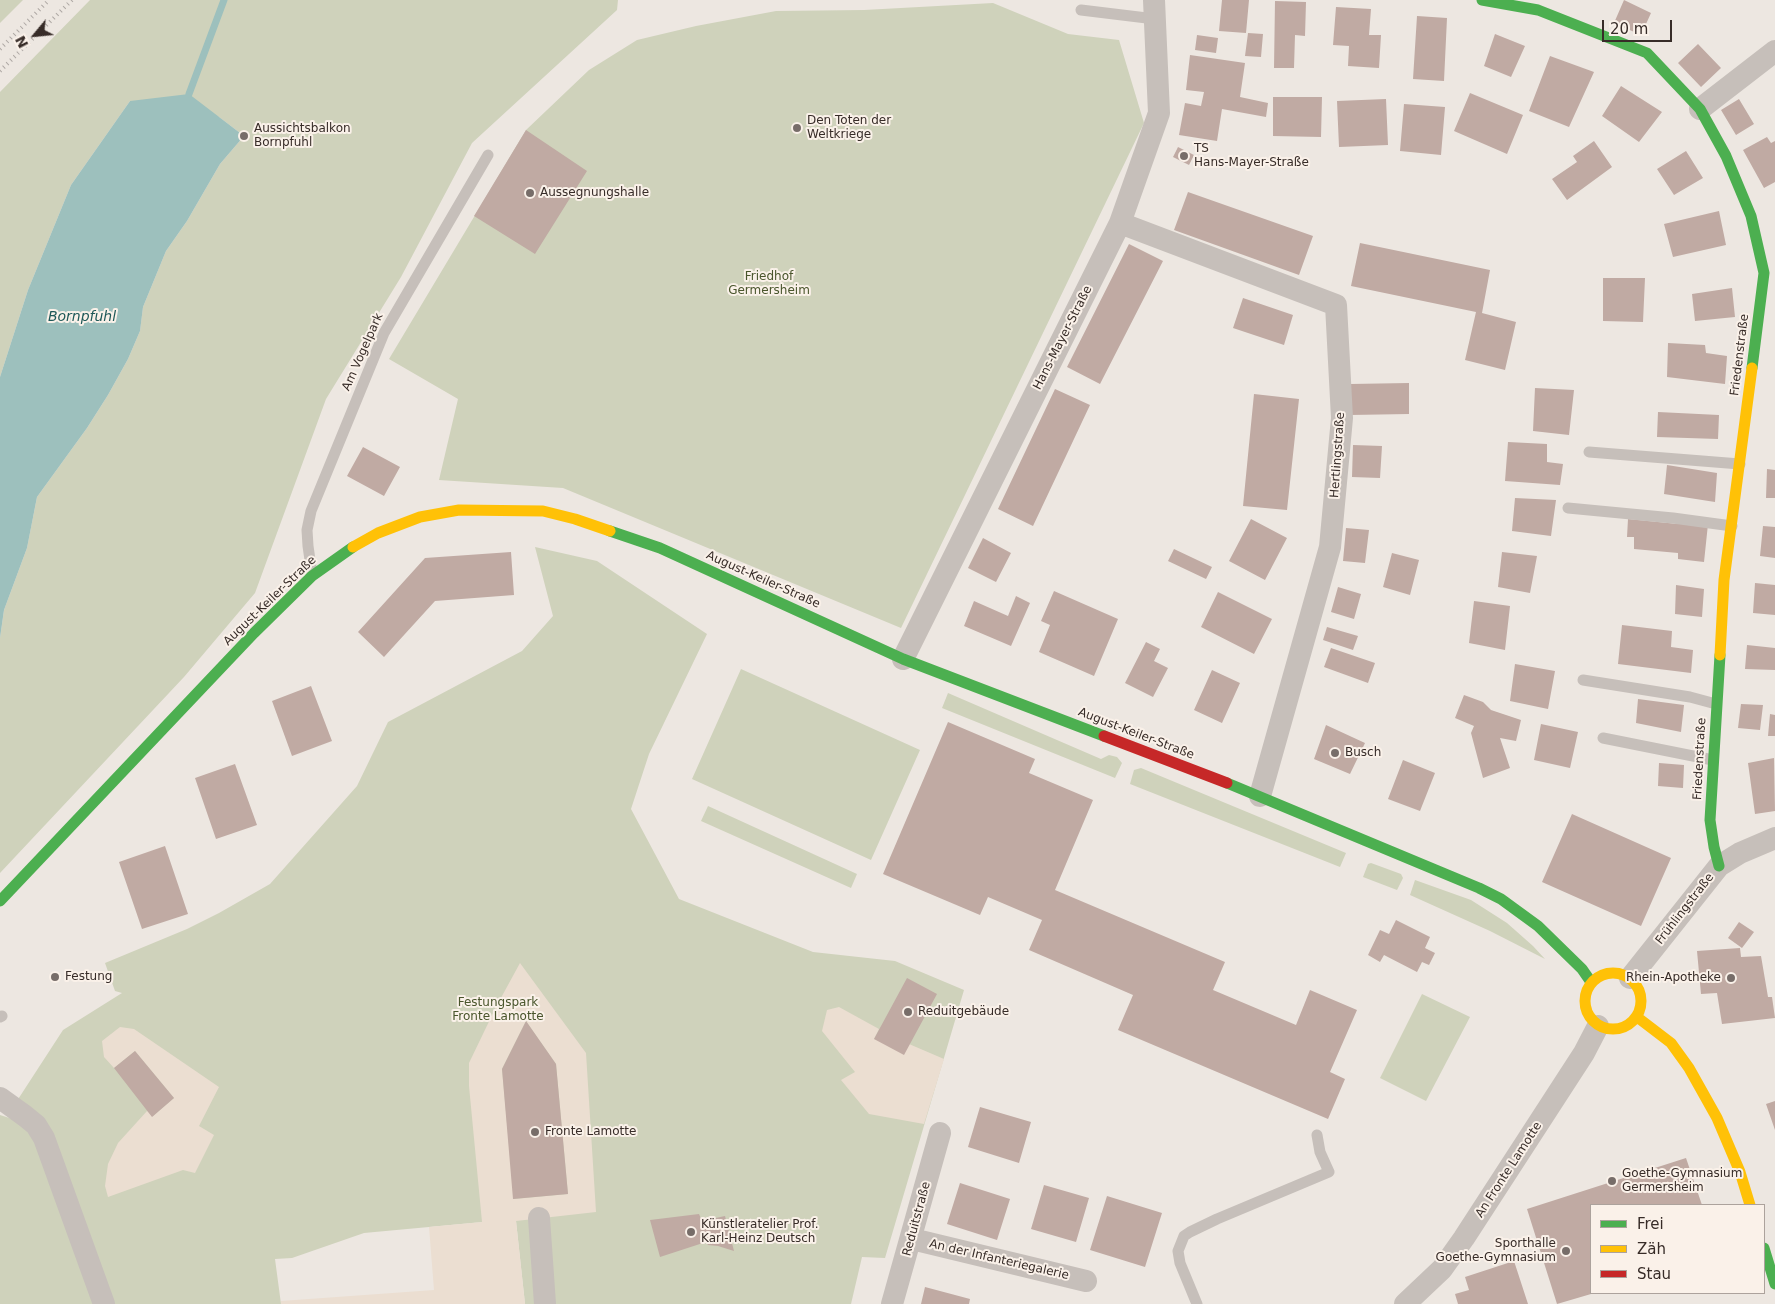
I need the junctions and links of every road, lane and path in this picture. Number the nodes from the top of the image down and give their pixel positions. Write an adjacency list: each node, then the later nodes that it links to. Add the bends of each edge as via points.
1 (1482, 0): 5 (street, Friedenstraße, via 1538,10 1647,53)
2 (1081, 10): 3 (lane)
3 (1155, 10): 7 (street, Hans-Mayer-Straße, via 1159,113)
4 (1775, 51): 5 (street)
5 (1700, 109): 8 (street, Friedenstraße, via 1726,156)
6 (488, 155): 13 (lane, Am Vogelpark, via 384,333 311,511 308,546)
7 (1120, 223): 14 (street, Hans-Mayer-Straße); 19 (street, Hertlingstraße, via 1336,305 1342,418 1330,546)
8 (1770, 272): 10 (street, Friedenstraße)
9 (1589, 452): 10 (lane)
10 (1740, 464): 12 (street, Friedenstraße)
11 (1568, 508): 12 (lane)
12 (1732, 526): 16 (street, Friedenstraße, via 1724,580)
13 (312, 576): 14 (street, August-Keiler-Straße, via 346,551 420,517 459,510 543,511 660,548); 22 (street, August-Keiler-Straße)
14 (903, 659): 19 (street, August-Keiler-Straße)
15 (1583, 680): 16 (lane)
16 (1716, 704): 18 (street, Friedenstraße)
17 (1603, 738): 18 (lane)
18 (1713, 760): 21 (street, Friedenstraße, via 1710,820)
19 (1260, 796): 24 (street, August-Keiler-Straße, via 1501,899 1538,926)
20 (1775, 838): 21 (street, Frühlingstraße, via 1740,852)
21 (1719, 866): 23 (street, Frühlingstraße)
22 (0, 901)
23 (1630, 978): 24 (street, via 1614,972 1598,976); 25 (street, via 1640,992 1641,1009)
24 (1591, 982): 26 (street, via 1586,989 1584,1006)
25 (1637, 1016): 26 (street, via 1623,1028 1615,1030); 30 (street, via 1670,1043 1693,1074 1717,1118)
26 (1598, 1026): 40 (street, An Fronte Lamotte, via 1584,1053 1464,1238 1442,1269)
27 (0, 1098): 36 (street, via 25,1116 44,1138)
28 (940, 1133): 32 (street, Reduitstraße)
29 (1317, 1135): 39 (lane, via 1329,1172 1184,1236 1178,1251 1180,1263)
30 (1750, 1204)
31 (538, 1218): 37 (street)
32 (912, 1239): 34 (street, An der Infanteriegalerie); 38 (street, Reduitstraße)
33 (1765, 1251): 35 (street)
34 (1086, 1281)
35 (1775, 1284)
36 (104, 1304)
37 (545, 1304)
38 (892, 1304)
39 (1197, 1304)
40 (1405, 1304)

